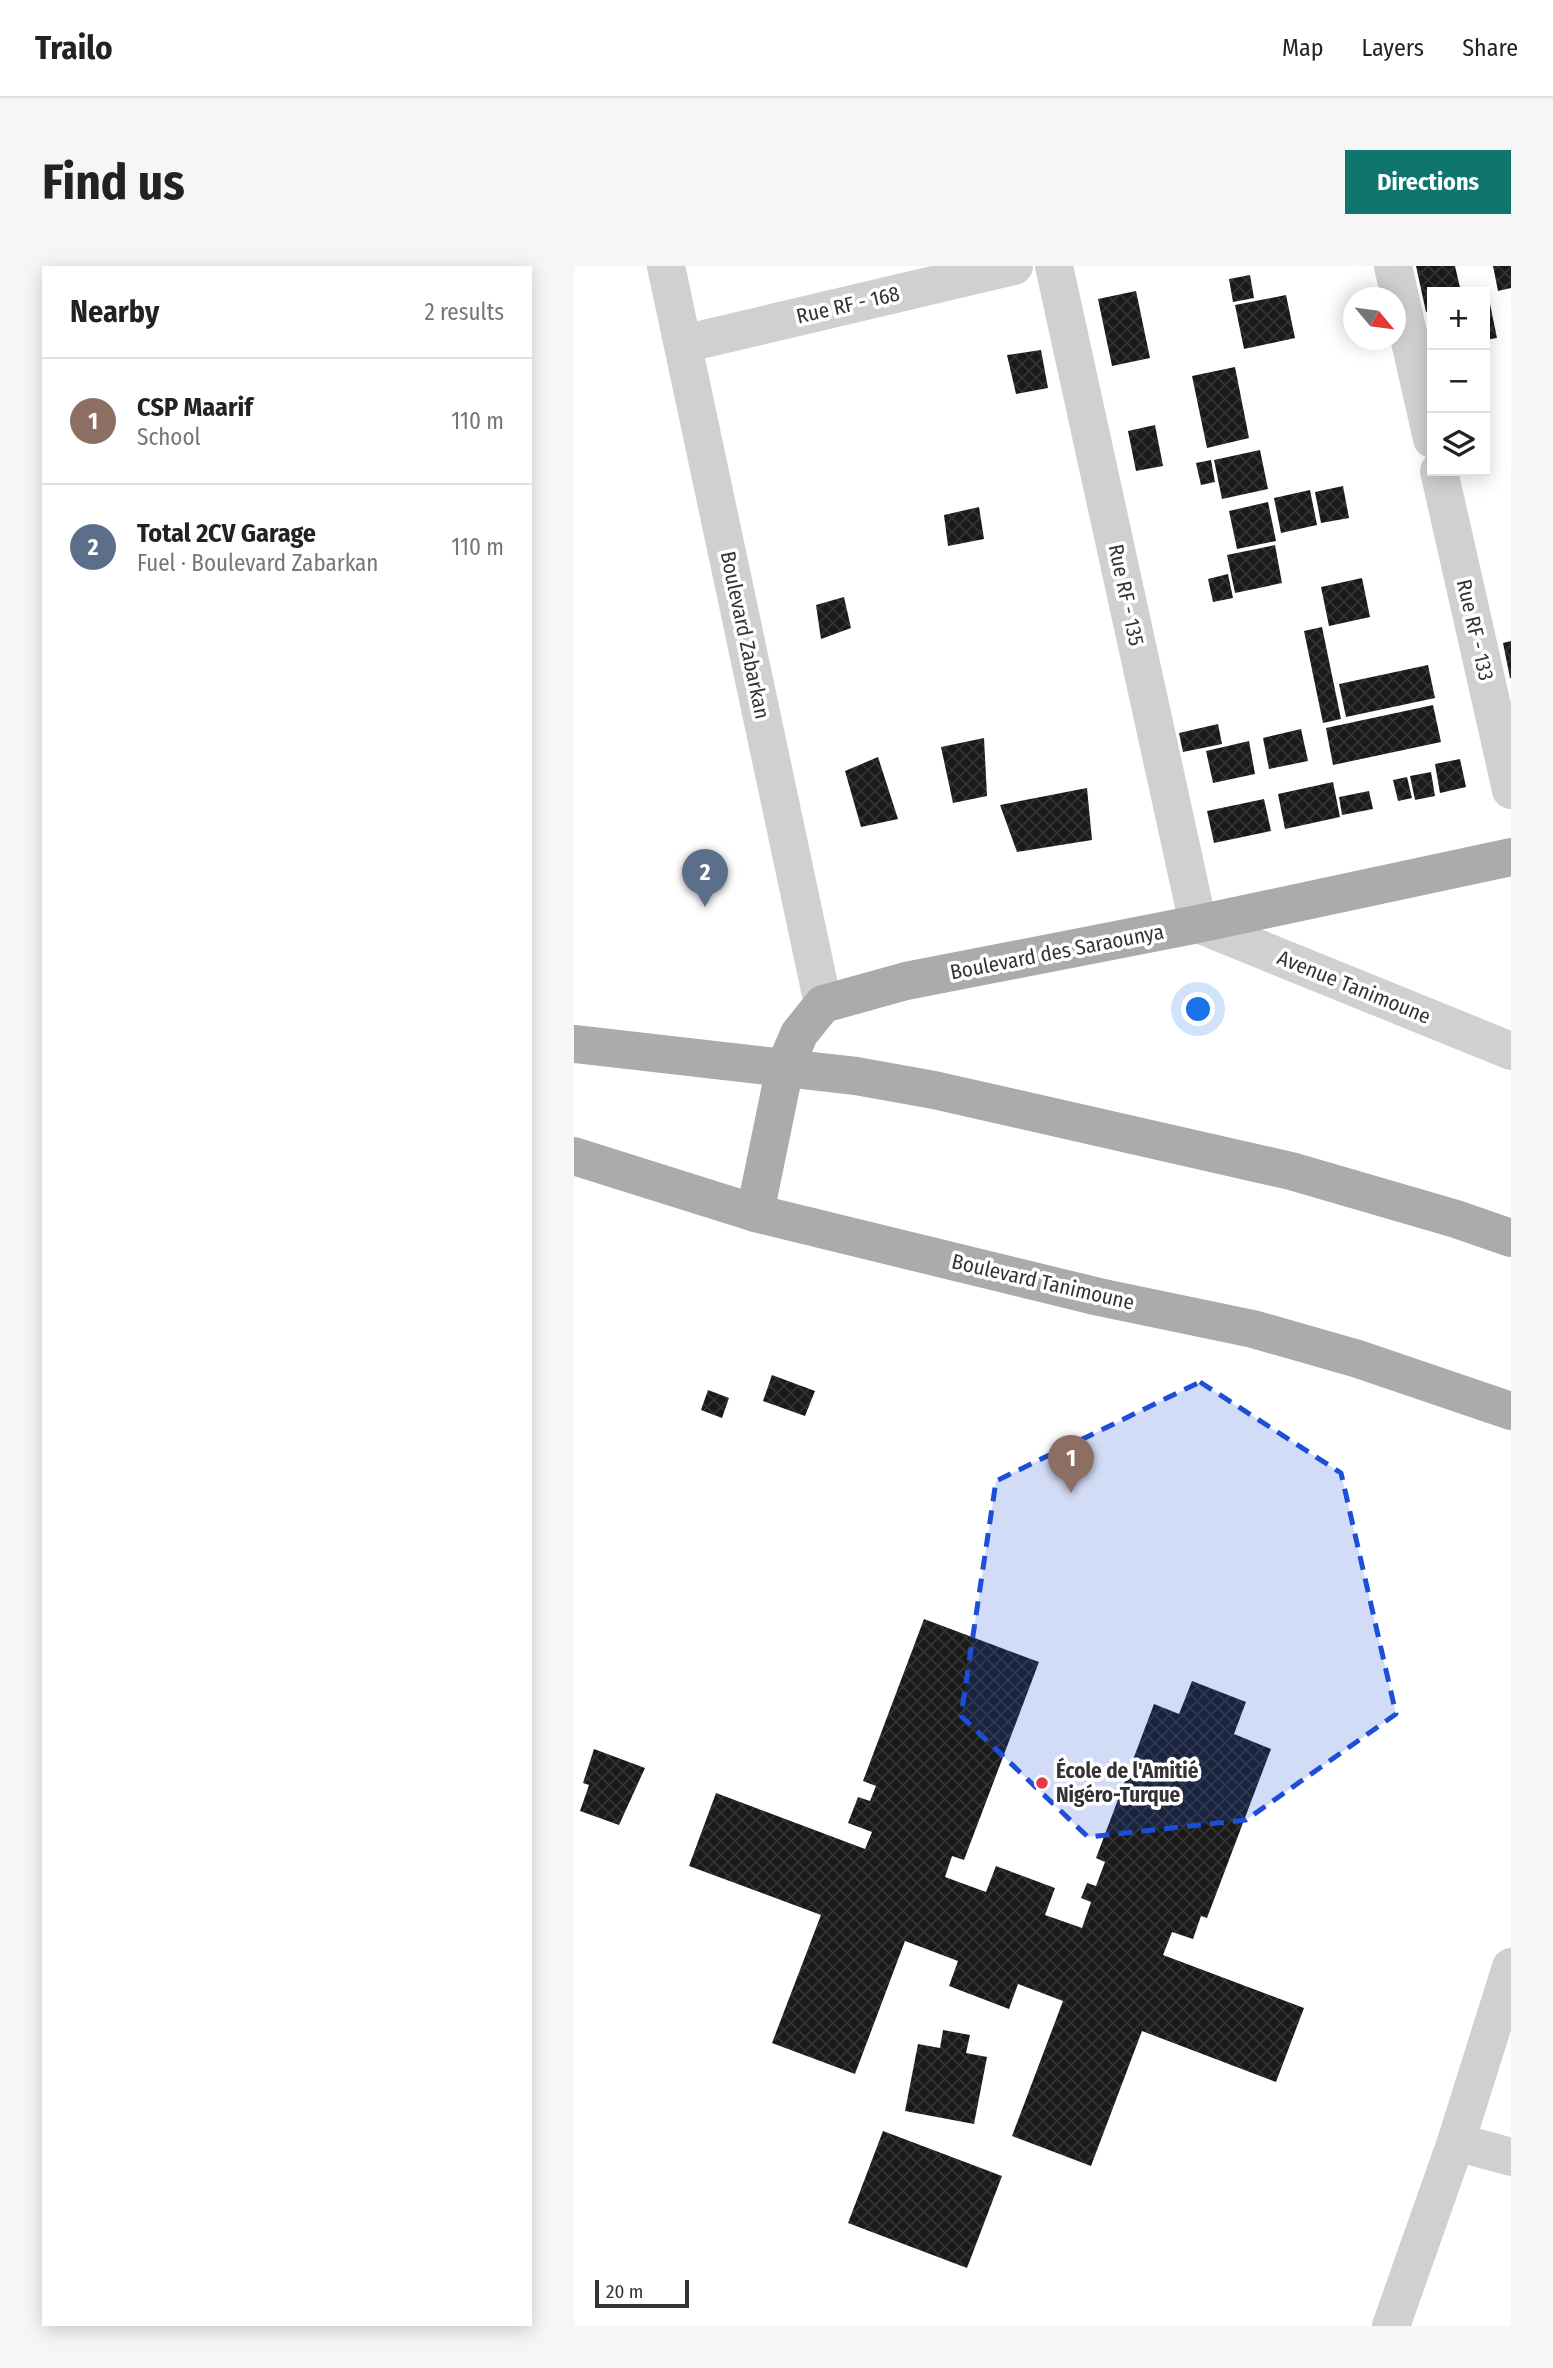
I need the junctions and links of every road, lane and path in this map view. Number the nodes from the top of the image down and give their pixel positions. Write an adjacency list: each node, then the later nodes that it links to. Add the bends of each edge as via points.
1 (666, 266): 5 (street, Boulevard Zabarkan)
2 (1014, 266): 5 (street, Rue RF - 168)
3 (1054, 266): 10 (street, Rue RF - 135)
4 (1393, 266): 6 (street)
5 (683, 344): 11 (street, Boulevard Zabarkan)
6 (1427, 417)
7 (1440, 476): 8 (street, Rue RF - 133)
8 (1511, 790)
9 (1511, 857): 10 (main road, Boulevard des Saraounya)
10 (1198, 924): 11 (main road, Boulevard des Saraounya, via 905,981); 13 (street, Avenue Tanimoune)
11 (823, 1004): 14 (main road, via 799,1034)
12 (574, 1044): 14 (main road)
13 (1511, 1051)
14 (785, 1067): 16 (main road); 17 (main road, via 934,1090 1291,1171)
15 (574, 1156): 16 (main road, Boulevard Tanimoune)
16 (755, 1213): 18 (main road, Boulevard Tanimoune, via 1099,1297 1253,1329)
17 (1511, 1238)
18 (1511, 1410)
19 (1511, 1967): 20 (street)
20 (1455, 2142): 21 (street); 22 (street)
21 (1511, 2157)
22 (1391, 2326)

